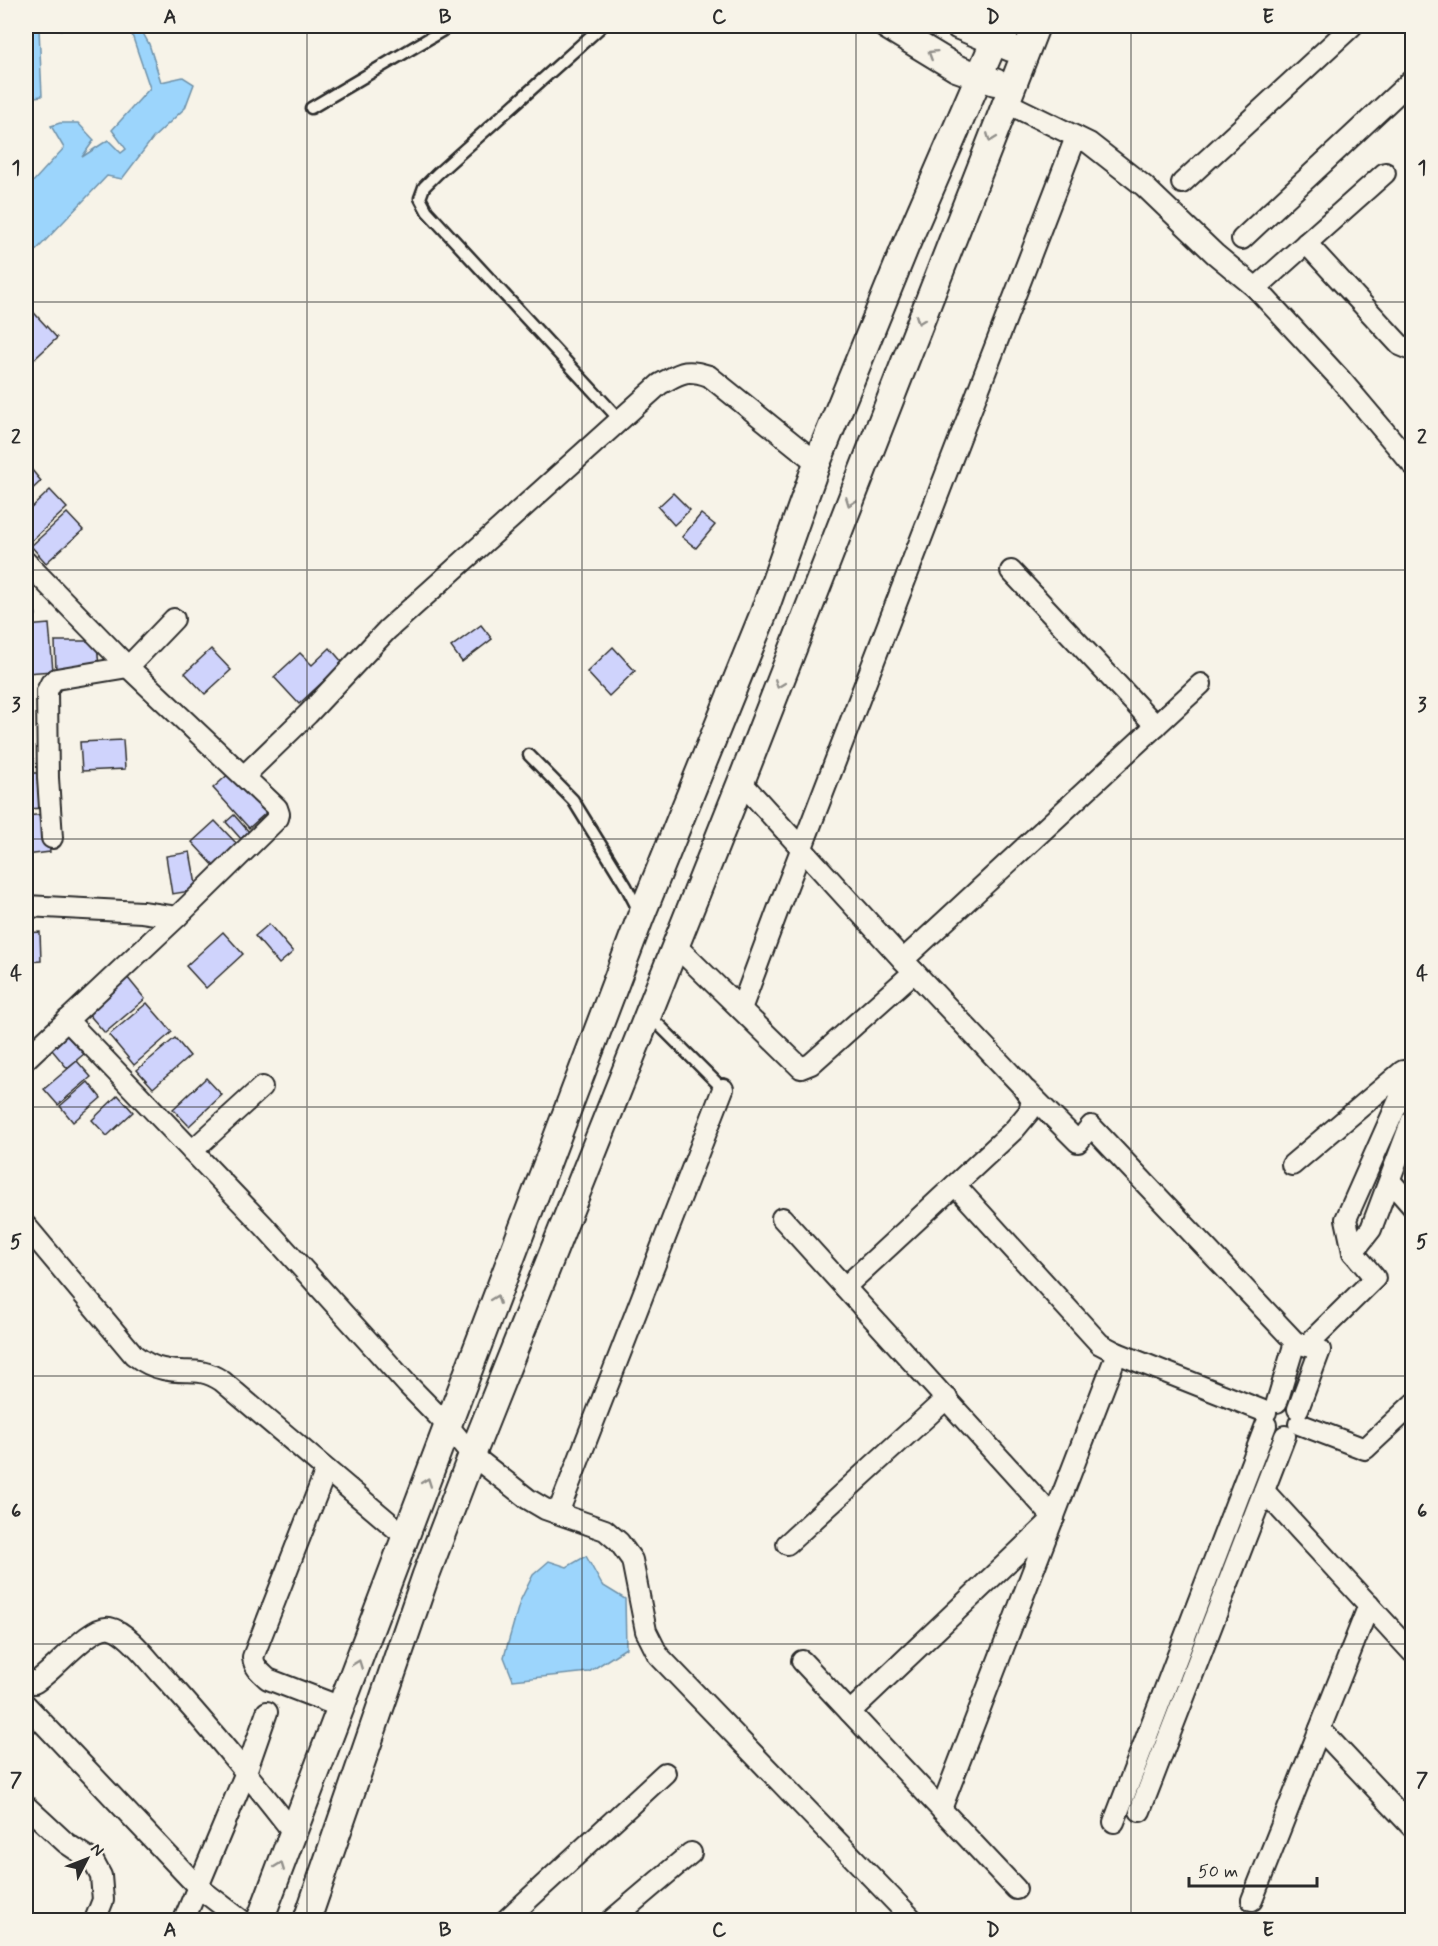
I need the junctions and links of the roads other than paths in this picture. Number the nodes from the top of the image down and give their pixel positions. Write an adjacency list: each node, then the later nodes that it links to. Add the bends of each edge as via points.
1 (450, 26): 12 (lane)
2 (602, 26): 22 (lane, via 437,174 420,198 427,212)
3 (887, 26): 9 (street, one-way to 3, via 956,68)
4 (959, 26): 7 (street)
5 (1036, 26): 8 (street)
6 (1352, 26): 15 (street)
7 (998, 33): 8 (street); 9 (street)
8 (1024, 53): 11 (street)
9 (980, 76): 11 (street); 18 (street)
10 (1413, 80): 16 (street)
11 (1008, 94): 13 (street); 19 (street, one-way to 19)
12 (311, 108)
13 (1076, 137): 20 (street, via 1144,186 1215,255); 35 (street)
14 (1385, 173): 17 (street)
15 (1182, 183)
16 (1242, 239)
17 (1306, 243): 20 (street); 21 (street, via 1400,345)
18 (906, 246): 19 (street); 23 (street)
19 (943, 262): 33 (street, one-way to 33)
20 (1256, 288): 24 (street)
21 (1413, 350)
22 (620, 420): 23 (street, via 660,384 692,370 709,376); 32 (street, via 387,630)
23 (816, 464): 37 (street, via 763,615)
24 (1413, 464)
25 (26, 562): 28 (street)
26 (1011, 571): 30 (street)
27 (174, 619): 28 (street)
28 (128, 667): 32 (street); 34 (street, via 56,680 47,691)
29 (1201, 684): 30 (street)
30 (1156, 726): 40 (street)
31 (529, 755): 37 (lane, via 573,800)
32 (245, 775): 38 (street, via 277,808 278,818)
33 (741, 782): 35 (street); 39 (street)
34 (52, 838)
35 (801, 848): 40 (street); 41 (street)
36 (26, 906): 38 (street)
37 (641, 915): 64 (street, one-way to 37)
38 (177, 917): 43 (street)
39 (676, 946): 41 (street); 42 (street)
40 (909, 966): 41 (street, via 811,1064 801,1068); 45 (street)
41 (741, 1009)
42 (649, 1015): 47 (lane); 65 (street)
43 (67, 1020): 44 (street); 49 (street)
44 (26, 1059)
45 (1022, 1086): 52 (street, via 1032,1100 1029,1112); 58 (street, via 1078,1142 1091,1126)
46 (262, 1087): 49 (street)
47 (723, 1089): 68 (street)
48 (1413, 1120): 51 (street)
49 (192, 1151): 64 (street)
50 (1292, 1165): 56 (street, via 1403,1071 1409,1071 1346,1219)
51 (1391, 1182): 53 (street); 56 (street, via 1371,1229)
52 (955, 1185): 57 (street); 59 (street, via 1100,1344)
53 (1413, 1206)
54 (782, 1218): 57 (street)
55 (26, 1226): 66 (street, via 134,1355 164,1369 210,1373)
56 (1353, 1252): 58 (street, via 1375,1278)
57 (845, 1287): 60 (street)
58 (1301, 1344): 62 (street); 63 (street, via 1320,1350)
59 (1118, 1353): 62 (street); 69 (street)
60 (947, 1398): 69 (street); 71 (street)
61 (1413, 1405): 63 (street, via 1365,1449)
62 (1270, 1413): 63 (street, via 1288,1402); 63 (street, via 1274,1434); 86 (street)
63 (1294, 1423): 67 (street)
64 (448, 1426): 65 (street); 70 (street, one-way to 64)
65 (472, 1455): 68 (street, via 528,1499); 93 (street, via 426,1575)
66 (326, 1470): 70 (street); 77 (street, via 253,1656 254,1664 268,1679)
67 (1264, 1491): 72 (street); 85 (street)
68 (558, 1513): 100 (street, via 605,1530 619,1542 633,1560 646,1631 658,1654)
69 (1053, 1518): 79 (street); 84 (street)
70 (406, 1537): 77 (street, one-way to 70)
71 (787, 1544)
72 (1369, 1605): 73 (street); 80 (street)
73 (1413, 1652)
74 (802, 1660): 79 (street)
75 (28, 1685): 81 (street, via 45,1677 94,1631 110,1628 139,1650)
76 (26, 1705): 90 (street)
77 (341, 1707): 88 (street)
78 (267, 1712): 81 (street)
79 (850, 1712): 84 (street)
80 (1320, 1729): 87 (street); 92 (street)
81 (246, 1772): 88 (street); 90 (street)
82 (665, 1773): 98 (street)
83 (26, 1806): 94 (street, via 66,1843 93,1861 101,1876 103,1900)
84 (941, 1809): 91 (street)
85 (1140, 1811)
86 (1114, 1822)
87 (1413, 1827)
88 (293, 1832): 97 (street, one-way to 88)
89 (691, 1853): 99 (street)
90 (198, 1887): 95 (street); 96 (street)
91 (1016, 1889)
92 (1252, 1900)
93 (314, 1918)
94 (95, 1920)
95 (184, 1920)
96 (241, 1920)
97 (260, 1920)
98 (506, 1920)
99 (612, 1920)
100 (914, 1920)

